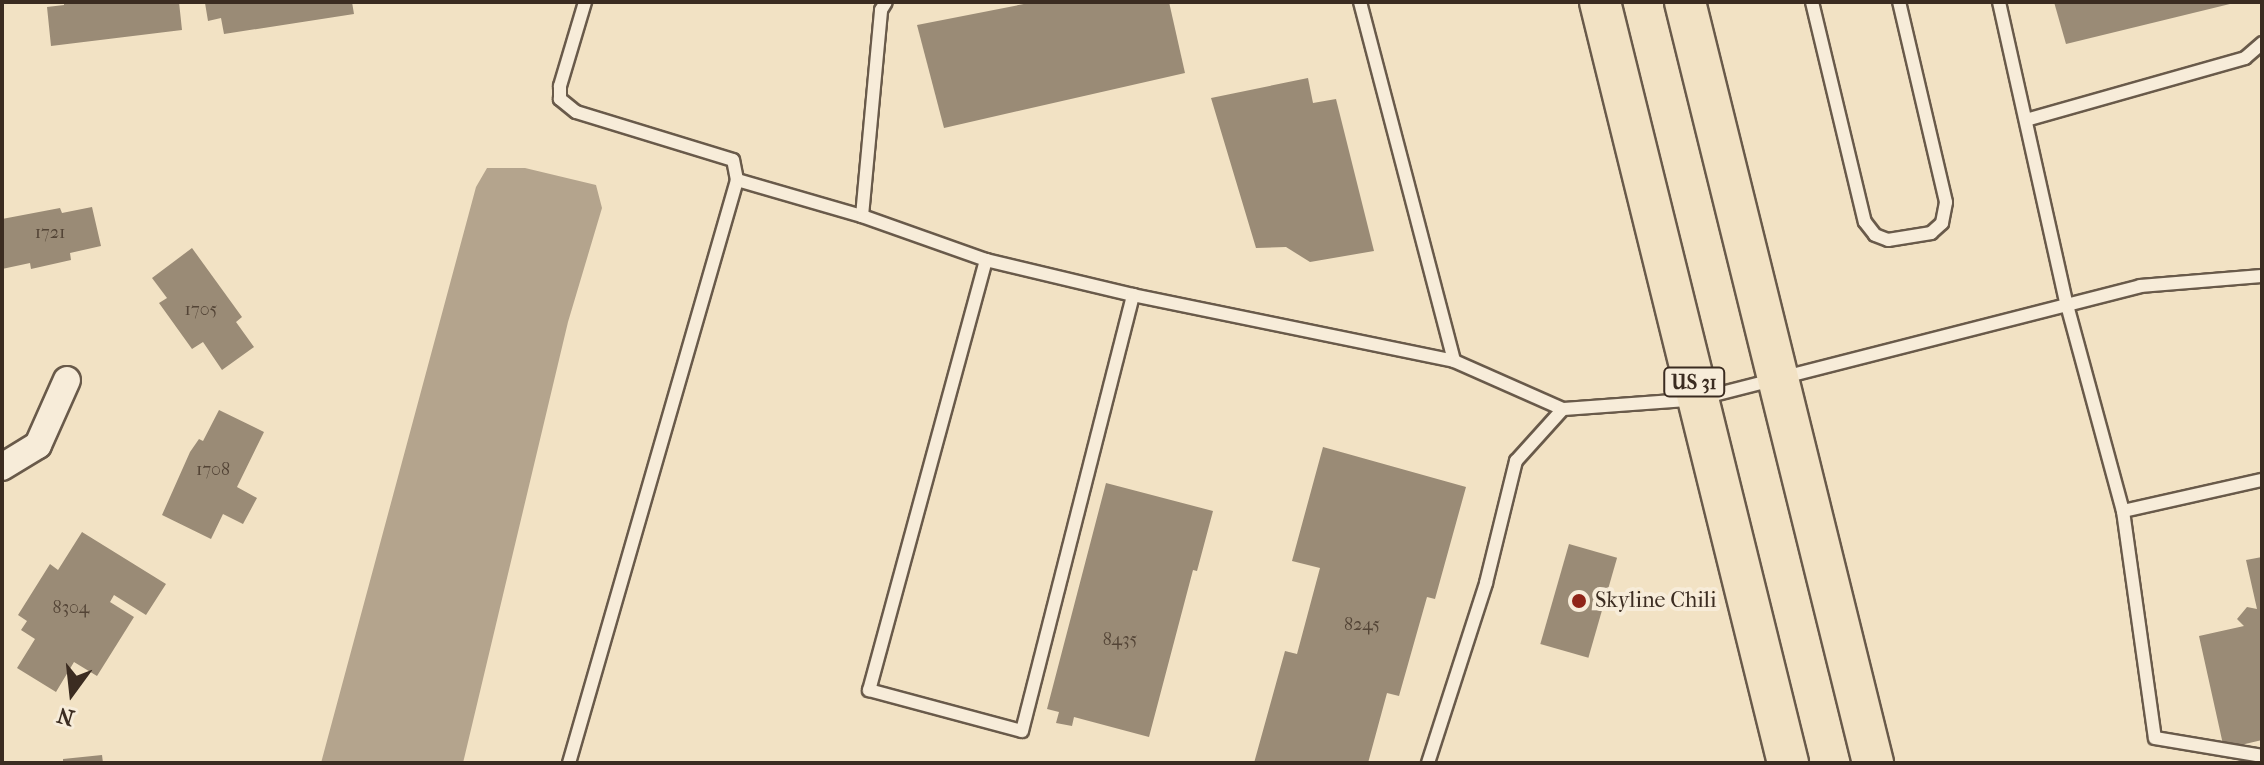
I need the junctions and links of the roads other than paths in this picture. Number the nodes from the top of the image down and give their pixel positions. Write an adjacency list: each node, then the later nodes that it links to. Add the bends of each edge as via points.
1 (585, 2): 11 (lane, via 560,99 576,112 733,160)
2 (886, 2): 12 (lane, via 881,10)
3 (1360, 2): 17 (lane)
4 (1600, 2): 20 (main road, US 31)
5 (1685, 2): 19 (main road)
6 (1812, 2): 7 (lane, via 1865,222 1875,235 1888,240 1931,233 1942,223 1946,202)
7 (1899, 2)
8 (1999, 2): 10 (lane)
9 (2262, 43): 10 (lane, via 2245,58)
10 (2026, 120): 16 (lane)
11 (737, 180): 12 (lane); 26 (lane)
12 (862, 216): 13 (lane)
13 (986, 260): 15 (lane); 15 (lane, via 869,690 1022,731)
14 (2262, 276): 16 (lane, via 2140,286)
15 (1133, 295): 17 (lane)
16 (2067, 305): 19 (lane); 24 (lane)
17 (1454, 361): 21 (lane)
18 (67, 380): 22 (street, via 38,445)
19 (1779, 380): 20 (lane); 29 (main road)
20 (1698, 399): 21 (lane); 28 (main road, US 31)
21 (1563, 409): 27 (lane, via 1516,461 1486,583)
22 (2, 467)
23 (2262, 480): 24 (lane)
24 (2123, 511): 25 (lane, via 2155,738)
25 (2262, 756)
26 (569, 763)
27 (1428, 763)
28 (1788, 763)
29 (1873, 763)

